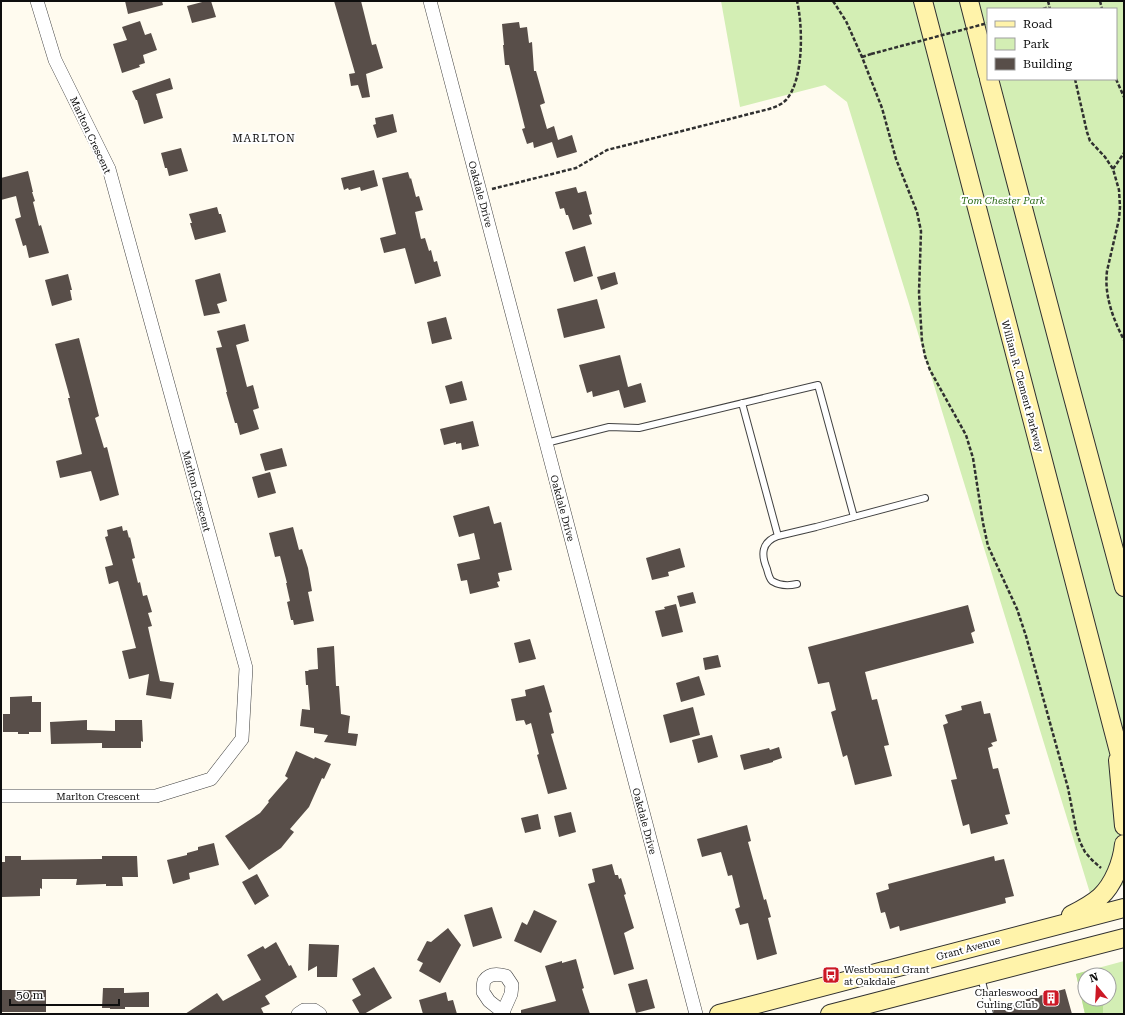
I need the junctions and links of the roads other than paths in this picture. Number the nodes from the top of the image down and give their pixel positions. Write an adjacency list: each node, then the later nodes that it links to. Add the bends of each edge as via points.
1 (37, 1): 16 (street, Marlton Crescent, via 55,60 109,169 246,668 242,739 211,778 156,796)
2 (430, 1): 8 (street, Oakdale Drive)
3 (923, 1): 14 (main road, William R. Clement Parkway)
4 (968, 1): 5 (main road)
5 (987, 71)
6 (989, 80): 13 (main road)
7 (742, 403): 8 (lane, via 640,428 609,427); 10 (lane, via 818,385); 11 (lane)
8 (546, 443): 25 (street, Oakdale Drive)
9 (925, 498): 10 (lane)
10 (854, 517): 11 (lane)
11 (778, 536): 12 (lane, via 770,539 764,548 763,560 771,580 779,585)
12 (796, 584)
13 (1124, 587)
14 (1116, 743): 15 (main road, William R. Clement Parkway); 17 (main road)
15 (1124, 772)
16 (1, 796)
17 (1124, 826)
18 (1124, 844): 20 (main road, via 1115,874 1100,896)
19 (1124, 908): 20 (main road, Grant Avenue)
20 (1045, 928): 26 (main road, Grant Avenue)
21 (1124, 938): 22 (main road)
22 (980, 975): 27 (main road, via 863,1008); 28 (lane)
23 (298, 1014): 24 (street, via 304,1010 314,1010)
24 (320, 1014)
25 (696, 1014)
26 (719, 1014)
27 (830, 1014)
28 (990, 1014)

